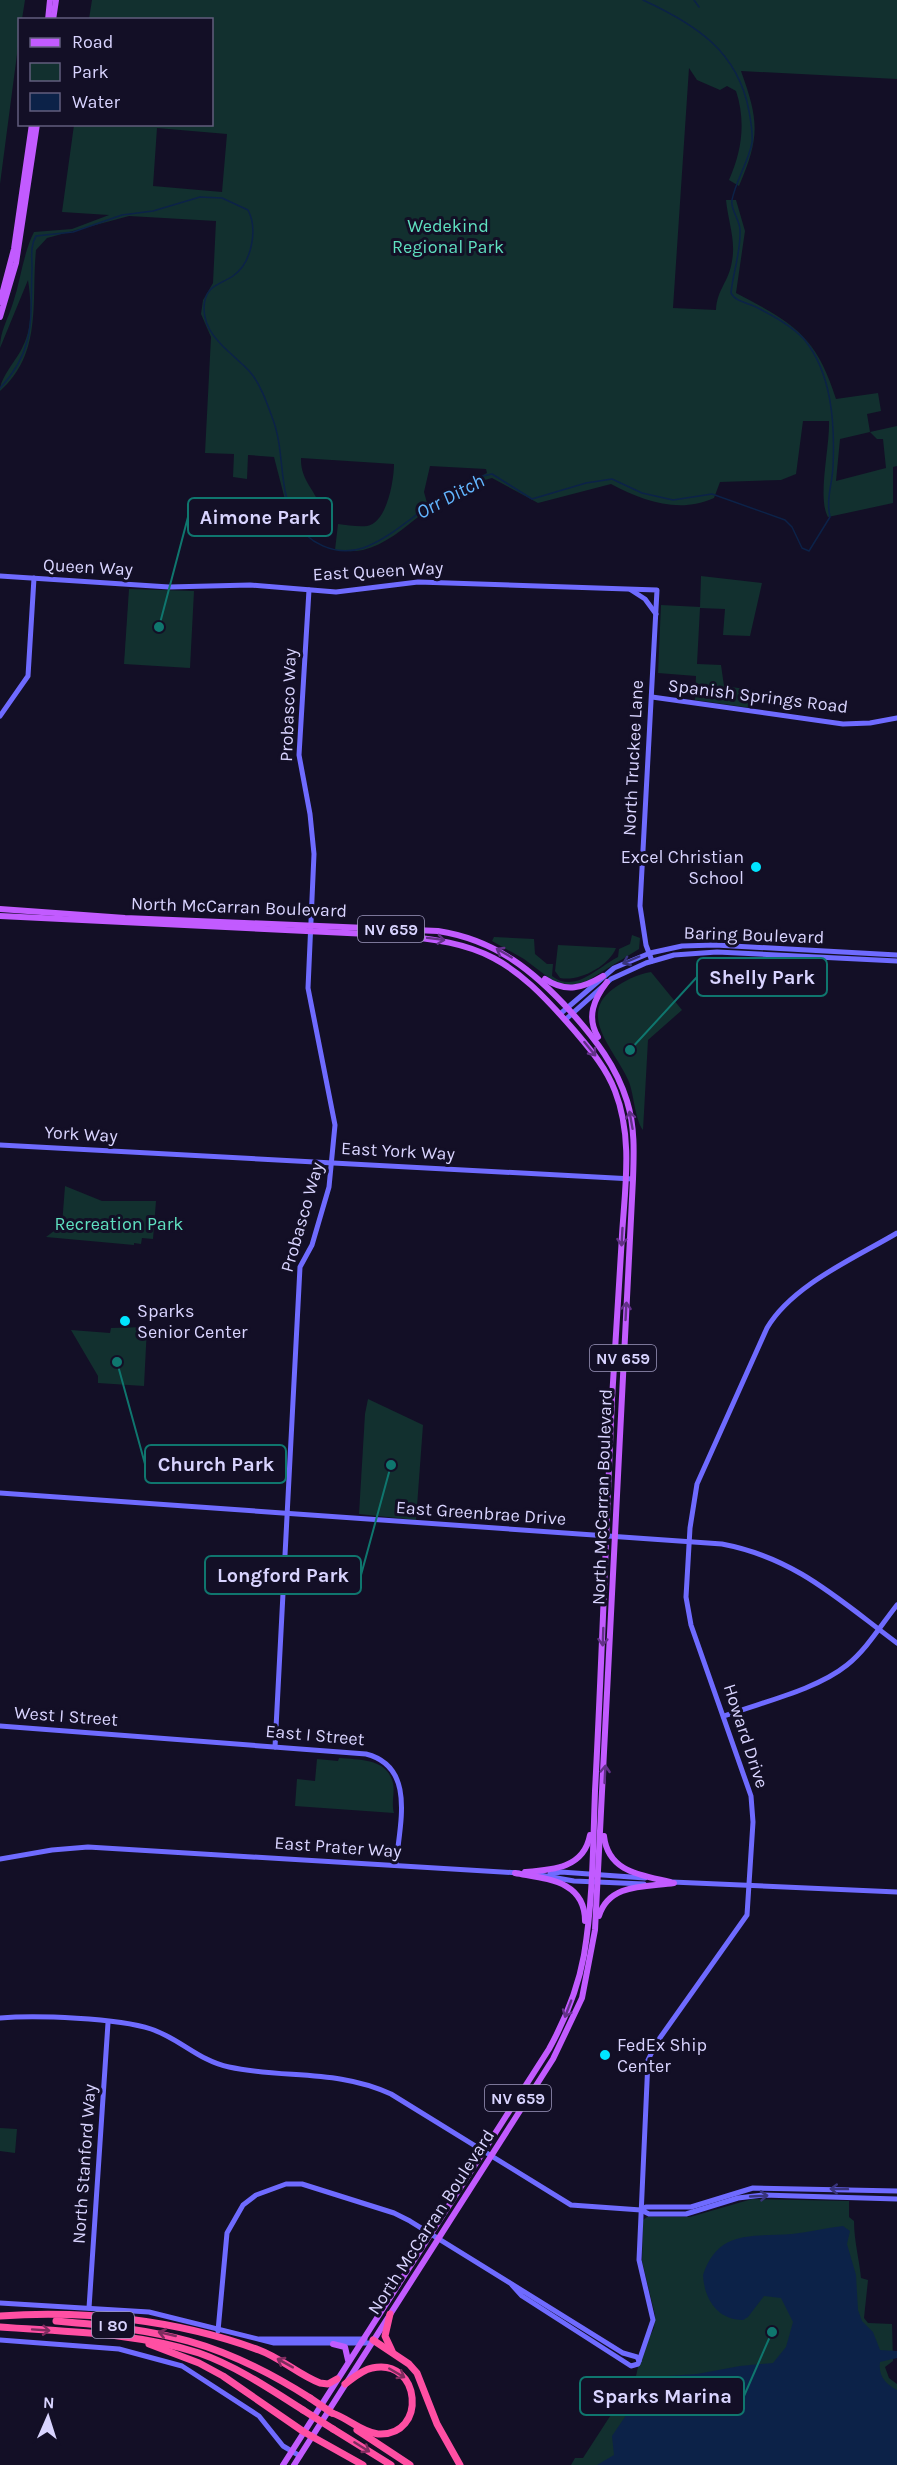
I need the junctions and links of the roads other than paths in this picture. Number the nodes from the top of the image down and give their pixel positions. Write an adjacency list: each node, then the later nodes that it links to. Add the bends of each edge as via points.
1 (51, 0): 3 (main road)
2 (56, 0): 4 (main road)
3 (48, 18)
4 (53, 18)
5 (32, 126): 7 (main road, via 14,249)
6 (37, 126): 8 (main road, via 16,263)
7 (0, 302)
8 (0, 317)
9 (0, 576): 10 (street, Queen Way)
10 (34, 578): 11 (street, Queen Way); 17 (street, via 28,676)
11 (174, 587): 13 (street, East Queen Way, via 250,585)
12 (630, 589): 13 (street, East Queen Way, via 418,582 349,591); 14 (street, East Queen Way); 15 (street, via 645,599)
13 (309, 590): 21 (street, Probasco Way, via 299,755 313,836)
14 (657, 590): 15 (street, North Truckee Lane)
15 (656, 615): 16 (street, North Truckee Lane)
16 (652, 698): 18 (street, Spanish Springs Road, via 843,724); 22 (street, North Truckee Lane, via 640,906)
17 (0, 716)
18 (897, 718)
19 (0, 909): 21 (main road, North McCarran Boulevard / NV 659)
20 (0, 916): 21 (main road, North McCarran Boulevard / NV 659)
21 (311, 929): 26 (main road, North McCarran Boulevard / NV 659, one-way to 21, via 500,950 465,936 438,931); 31 (main road, North McCarran Boulevard / NV 659, one-way to 31, via 465,945 517,972); 36 (street, Probasco Way, via 309,988 335,1125)
22 (650, 953): 23 (street, Baring Boulevard, via 707,945); 24 (street, North Truckee Lane); 27 (street, Baring Boulevard, one-way to 27)
23 (897, 955)
24 (652, 961): 25 (street, Baring Boulevard, via 685,953 717,952); 28 (street, Baring Boulevard)
25 (897, 962)
26 (532, 971): 27 (main road, via 554,985 569,988 585,986); 29 (main road, North McCarran Boulevard / NV 659)
27 (603, 976): 29 (street, Baring Boulevard)
28 (607, 982): 30 (street, Baring Boulevard); 33 (main road, via 591,1018)
29 (567, 1007): 30 (main road, North McCarran Boulevard / NV 659); 31 (street, Baring Boulevard)
30 (572, 1013): 32 (street, Baring Boulevard); 33 (main road, North McCarran Boulevard / NV 659)
31 (560, 1014): 32 (main road, North McCarran Boulevard / NV 659)
32 (565, 1020): 37 (main road, North McCarran Boulevard / NV 659, one-way to 37, via 591,1050 615,1091 626,1138)
33 (609, 1059): 38 (main road, North McCarran Boulevard / NV 659, one-way to 33, via 632,1122)
34 (0, 1144): 35 (street, York Way)
35 (160, 1154): 36 (street, East York Way)
36 (333, 1163): 37 (street, East York Way); 41 (street, Probasco Way, via 314,1240 300,1267)
37 (626, 1178): 38 (street, East York Way); 42 (main road, North McCarran Boulevard / NV 659, one-way to 42)
38 (633, 1179): 43 (main road, North McCarran Boulevard / NV 659, one-way to 38)
39 (897, 1233): 44 (street, Howard Drive, via 816,1281 790,1299 772,1319 702,1470)
40 (0, 1493): 41 (street, East Greenbrae Drive)
41 (287, 1514): 42 (street, East Greenbrae Drive); 51 (street, Probasco Way)
42 (606, 1537): 43 (street, East Greenbrae Drive); 53 (main road, North McCarran Boulevard / NV 659, one-way to 53)
43 (614, 1538): 44 (street, East Greenbrae Drive); 52 (main road, North McCarran Boulevard / NV 659, one-way to 43)
44 (689, 1541): 46 (street, East Greenbrae Drive, via 737,1547 781,1562 822,1585); 48 (street, Howard Drive, via 689,1616)
45 (897, 1605): 46 (street)
46 (878, 1629): 47 (street, East Greenbrae Drive); 48 (street, via 849,1663 828,1677)
47 (897, 1643)
48 (724, 1716): 63 (street, Howard Drive, via 751,1796)
49 (0, 1726): 50 (street, West I Street)
50 (131, 1736): 51 (street, East I Street)
51 (275, 1747): 55 (street, East I Street, via 366,1754 390,1764 400,1781 401,1793)
52 (603, 1809): 58 (main road, North McCarran Boulevard / NV 659); 62 (main road, via 605,1842 614,1863 628,1872)
53 (594, 1820): 56 (main road, via 587,1848 572,1863); 57 (main road, North McCarran Boulevard / NV 659)
54 (0, 1859): 55 (street, East Prater Way, via 67,1848 126,1848)
55 (396, 1865): 56 (street, East Prater Way)
56 (515, 1873): 59 (street, East Prater Way); 66 (main road, via 559,1881 577,1894 585,1916)
57 (592, 1874): 58 (street, East Prater Way); 59 (street, East Prater Way); 60 (main road, North McCarran Boulevard / NV 659)
58 (599, 1874): 61 (main road, North McCarran Boulevard / NV 659); 62 (street, East Prater Way)
59 (549, 1875): 60 (street, East Prater Way)
60 (591, 1882): 61 (street, East Prater Way); 66 (main road, North McCarran Boulevard / NV 659)
61 (599, 1882): 62 (street, East Prater Way); 65 (main road, North McCarran Boulevard / NV 659)
62 (674, 1883): 63 (street, East Prater Way); 65 (main road, via 628,1888 613,1894 601,1911)
63 (750, 1886): 64 (street, East Prater Way); 73 (street, Howard Drive, via 749,1909 741,1927 651,2053 647,2067)
64 (897, 1892)
65 (594, 1946): 70 (main road, North McCarran Boulevard / NV 659, via 582,1998 563,2042)
66 (584, 1952): 69 (main road, North McCarran Boulevard / NV 659, one-way to 69, via 571,2003 556,2037)
67 (0, 2018): 68 (street)
68 (108, 2023): 69 (street, via 151,2029 222,2066 333,2076 369,2084); 78 (street, North Stanford Way)
69 (483, 2152): 70 (street); 74 (main road, North McCarran Boulevard / NV 659)
70 (491, 2157): 73 (street, via 571,2205); 75 (main road, North McCarran Boulevard / NV 659)
71 (897, 2191): 73 (street, one-way to 73, via 753,2188 691,2207)
72 (897, 2199): 73 (street, one-way to 72, via 649,2214 686,2214 752,2196)
73 (641, 2210): 85 (street, Howard Drive, via 639,2260 653,2313)
74 (431, 2234): 75 (street); 82 (street, via 394,2213 318,2188 302,2184 270,2187 243,2205 227,2233); 87 (main road, North McCarran Boulevard / NV 659)
75 (438, 2239): 76 (street); 79 (main road, North McCarran Boulevard / NV 659)
76 (512, 2285): 91 (street, via 623,2353); 94 (street, via 522,2296)
77 (0, 2303): 78 (street)
78 (89, 2308): 82 (street, via 149,2312)
79 (390, 2314): 88 (main road, North McCarran Boulevard / NV 659); 90 (highway, via 385,2336)
80 (0, 2317): 95 (highway, one-way to 80, via 320,2383 258,2350 165,2324); 97 (highway, I 80, one-way to 80, bridge, via 310,2398 254,2365 176,2336 132,2327)
81 (0, 2327): 83 (highway, I 80, one-way to 83)
82 (218, 2331): 84 (street)
83 (132, 2338): 99 (highway, via 199,2363); 106 (highway, I 80, one-way to 106, bridge, via 201,2354 237,2370)
84 (259, 2339): 87 (street); 89 (street)
85 (648, 2339): 91 (street); 92 (street, Howard Drive)
86 (0, 2340): 101 (street, via 143,2354 189,2368 258,2416)
87 (362, 2341): 88 (street); 89 (street); 93 (main road, North McCarran Boulevard / NV 659)
88 (372, 2341): 90 (highway); 96 (main road, North McCarran Boulevard / NV 659)
89 (333, 2344): 93 (main road, via 346,2348)
90 (393, 2353): 108 (highway, via 417,2373 437,2424)
91 (633, 2355): 92 (street); 94 (street)
92 (639, 2361): 94 (street, via 636,2366)
93 (348, 2363): 95 (main road, North McCarran Boulevard / NV 659)
94 (628, 2364)
95 (337, 2379): 99 (main road, North McCarran Boulevard / NV 659)
96 (345, 2384): 97 (main road, North McCarran Boulevard / NV 659); 98 (highway, one-way to 98, via 367,2369 390,2368 409,2383 413,2408 400,2428 381,2434)
97 (328, 2415): 98 (highway); 100 (main road, NV 659)
98 (340, 2417): 107 (highway)
99 (304, 2432): 100 (highway); 101 (main road, NV 659)
100 (312, 2437): 102 (main road, NV 659); 105 (highway)
101 (292, 2451): 102 (street); 103 (main road, NV 659)
102 (300, 2456): 104 (main road, NV 659)
103 (284, 2465)
104 (294, 2465)
105 (363, 2465)
106 (391, 2465)
107 (410, 2465)
108 (460, 2465)

